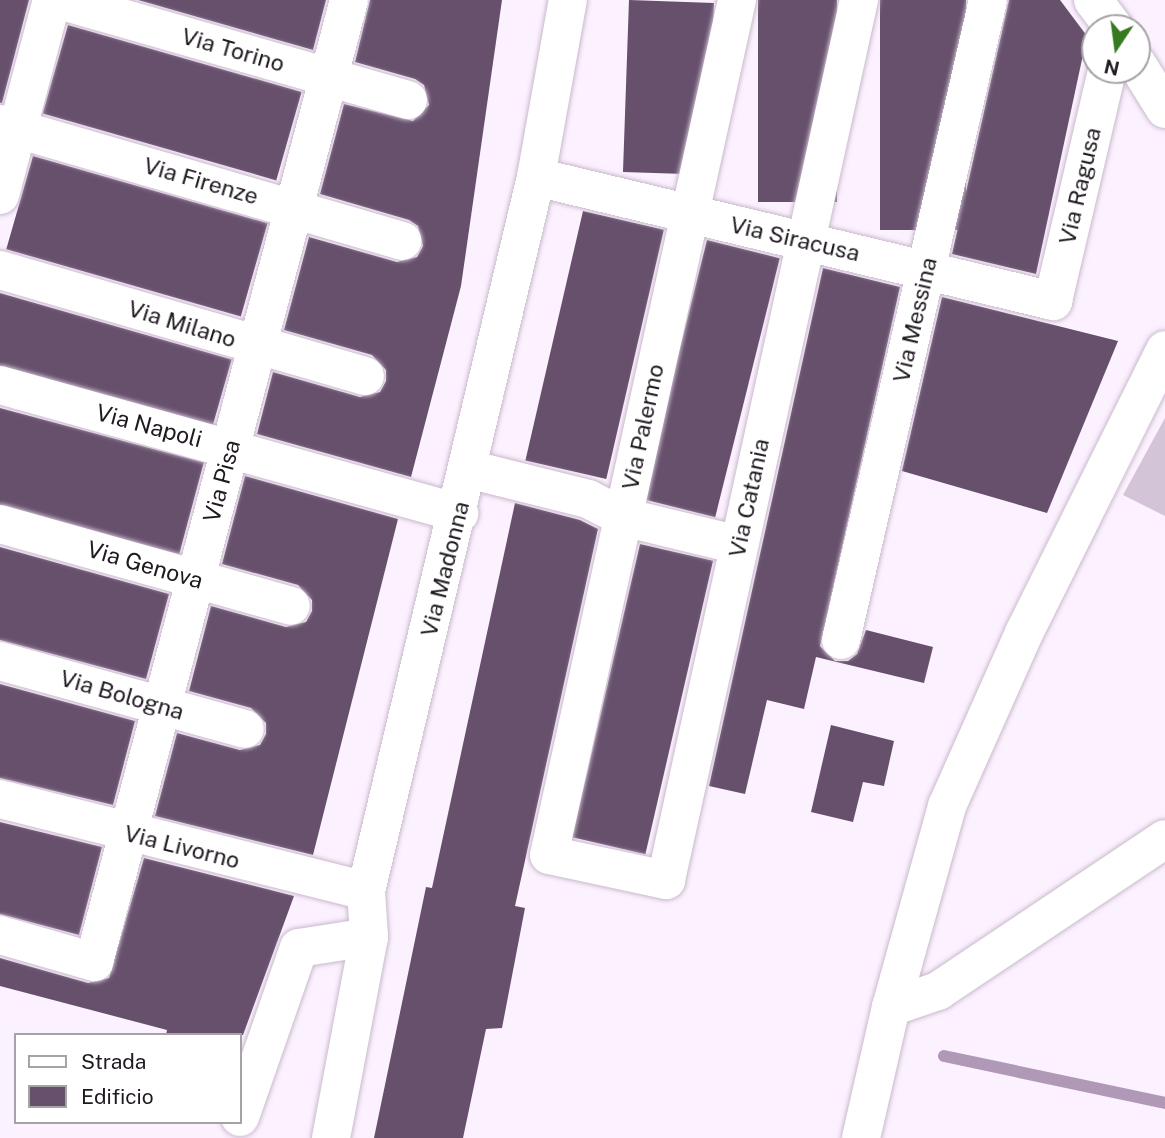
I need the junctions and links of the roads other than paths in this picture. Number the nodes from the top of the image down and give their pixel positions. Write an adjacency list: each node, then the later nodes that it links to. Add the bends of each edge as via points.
1 (52, 0): 13 (street)
2 (59, 0): 8 (street, Via Torino)
3 (349, 0): 8 (street, Via Pisa)
4 (568, 0): 14 (street, Via Madonna)
5 (737, 0): 17 (street, Via Palermo)
6 (859, 0): 19 (street, Via Catania)
7 (988, 0): 21 (street, Via Messina)
8 (329, 77): 11 (street, Via Torino); 16 (street, Via Pisa)
9 (1104, 84): 22 (street, Via Ragusa)
10 (1149, 84): 12 (street)
11 (408, 100)
12 (1165, 109)
13 (9, 126): 15 (street); 16 (street, Via Firenze)
14 (536, 177): 17 (street, Via Siracusa); 28 (street, Via Madonna)
15 (0, 195)
16 (294, 207): 18 (street, Via Firenze); 23 (street, Via Pisa)
17 (690, 214): 19 (street, Via Siracusa); 30 (street, Via Palermo)
18 (402, 241)
19 (805, 241): 21 (street, Via Siracusa); 32 (street, Via Catania)
20 (0, 270): 23 (street, Via Milano)
21 (926, 271): 22 (street, Via Siracusa); 35 (street, Via Messina)
22 (1053, 301)
23 (257, 346): 25 (street, Via Milano); 27 (street, Via Pisa)
24 (1165, 350): 46 (street, via 1024,633 947,806)
25 (365, 376)
26 (0, 385): 27 (street, Via Napoli)
27 (230, 449): 29 (street, Via Napoli); 33 (street, Via Pisa)
28 (468, 469): 29 (street, Via Madonna); 30 (street, via 587,499)
29 (459, 513): 43 (street, Via Madonna)
30 (624, 517): 32 (street); 42 (street, Via Palermo)
31 (0, 524): 33 (street, Via Genova)
32 (739, 545): 42 (street, Via Catania, via 666,880)
33 (196, 580): 34 (street, Via Genova); 37 (street, Via Pisa)
34 (291, 606)
35 (841, 640)
36 (0, 661): 37 (street, Via Bologna)
37 (162, 706): 38 (street, Via Bologna); 40 (street, Via Pisa)
38 (245, 729)
39 (0, 799): 40 (street, Via Livorno)
40 (128, 834): 43 (street, Via Livorno); 44 (street, Via Pisa, via 94,962)
41 (1165, 839): 46 (street, via 938,991)
42 (549, 855)
43 (366, 891): 45 (street, Via Madonna)
44 (0, 935)
45 (369, 937): 47 (street, via 299,948); 48 (street, Via Madonna)
46 (891, 1007): 49 (street)
47 (242, 1111)
48 (331, 1138)
49 (861, 1138)

